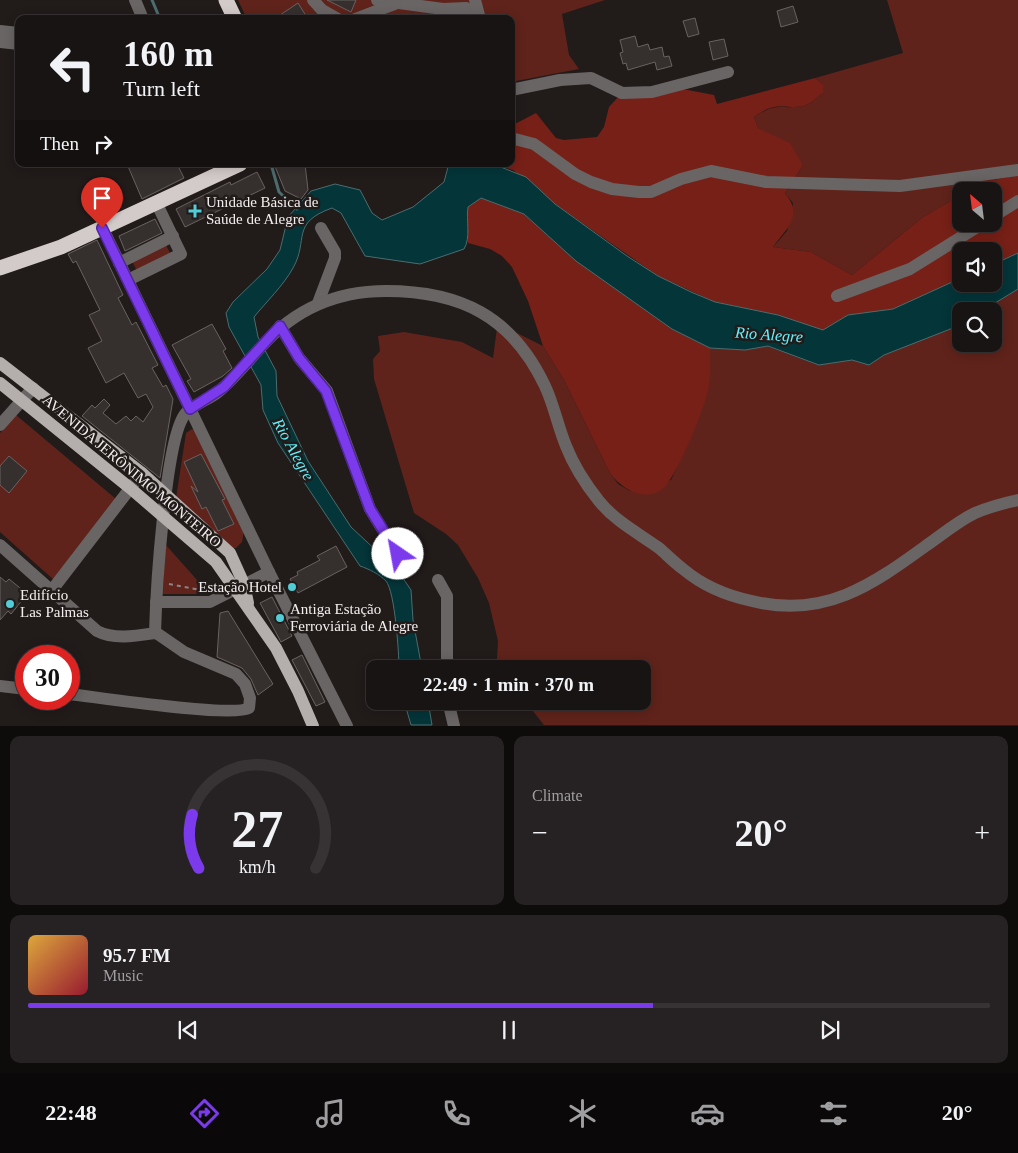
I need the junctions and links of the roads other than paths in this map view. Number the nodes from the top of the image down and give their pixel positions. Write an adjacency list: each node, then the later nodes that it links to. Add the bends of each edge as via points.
1 (134, 0): 7 (street)
2 (226, 0): 8 (highway)
3 (313, 0): 9 (street)
4 (377, 0): 6 (street)
5 (475, 0): 12 (street)
6 (397, 3): 10 (street); 11 (street, via 443,9 466,8)
7 (141, 15)
8 (233, 15)
9 (331, 15)
10 (366, 15)
11 (470, 15)
12 (479, 15)
13 (0, 31): 14 (street)
14 (15, 33)
15 (0, 42): 16 (street)
16 (15, 44)
17 (728, 72): 18 (street, via 652,92 622,93 591,78 560,80)
18 (515, 89)
19 (515, 139): 21 (street, via 534,144 590,182 639,192 657,191 681,179 711,171 766,182 900,186)
20 (218, 168): 23 (highway)
21 (1018, 170)
22 (1018, 201): 24 (street)
23 (156, 202): 25 (highway); 28 (street)
24 (1002, 211)
25 (102, 228): 29 (street); 30 (highway, via 61,247)
26 (321, 228): 33 (street, via 335,252 335,258)
27 (969, 232): 32 (street, via 910,269)
28 (173, 236): 29 (street); 31 (street, via 181,254)
29 (119, 263): 31 (street)
30 (0, 268)
31 (128, 280): 39 (street)
32 (837, 296)
33 (318, 303): 34 (street); 44 (street, via 362,291 445,296 468,304 502,325 544,386 568,451 598,500 615,518 685,571 713,588 751,601 778,606 838,599 860,590 975,513)
34 (280, 326): 39 (street, via 215,395); 47 (street, via 299,358 326,391 370,509)
35 (0, 363): 37 (main road, AVENIDA JERÔNIMO MONTEIRO)
36 (0, 383): 38 (main road, AVENIDA JERÔNIMO MONTEIRO)
37 (33, 388): 38 (street); 41 (main road, AVENIDA JERÔNIMO MONTEIRO)
38 (22, 400): 40 (street); 42 (main road, AVENIDA JERÔNIMO MONTEIRO)
39 (190, 409): 43 (street, via 184,414 176,436); 48 (street)
40 (0, 425)
41 (142, 473): 42 (street); 43 (main road, AVENIDA JERÔNIMO MONTEIRO)
42 (130, 488): 45 (main road, AVENIDA JERÔNIMO MONTEIRO); 51 (street)
43 (166, 493): 45 (street); 50 (main road, AVENIDA JERÔNIMO MONTEIRO, via 230,553)
44 (1018, 500)
45 (164, 516): 50 (main road, AVENIDA JERÔNIMO MONTEIRO); 52 (street)
46 (0, 545): 51 (street)
47 (398, 554)
48 (269, 572): 50 (street); 60 (street)
49 (438, 580): 54 (street, via 447,596)
50 (240, 587): 52 (street, via 210,602); 59 (main road, via 249,609 276,648)
51 (52, 590): 53 (street, via 96,631 105,635 117,637)
52 (156, 602): 53 (street)
53 (155, 632): 57 (street, via 184,652 236,674 245,684 250,708 219,710)
54 (447, 660)
55 (0, 686): 56 (street)
56 (15, 688)
57 (80, 695)
58 (450, 710): 61 (street)
59 (313, 726)
60 (347, 726)
61 (454, 726)

